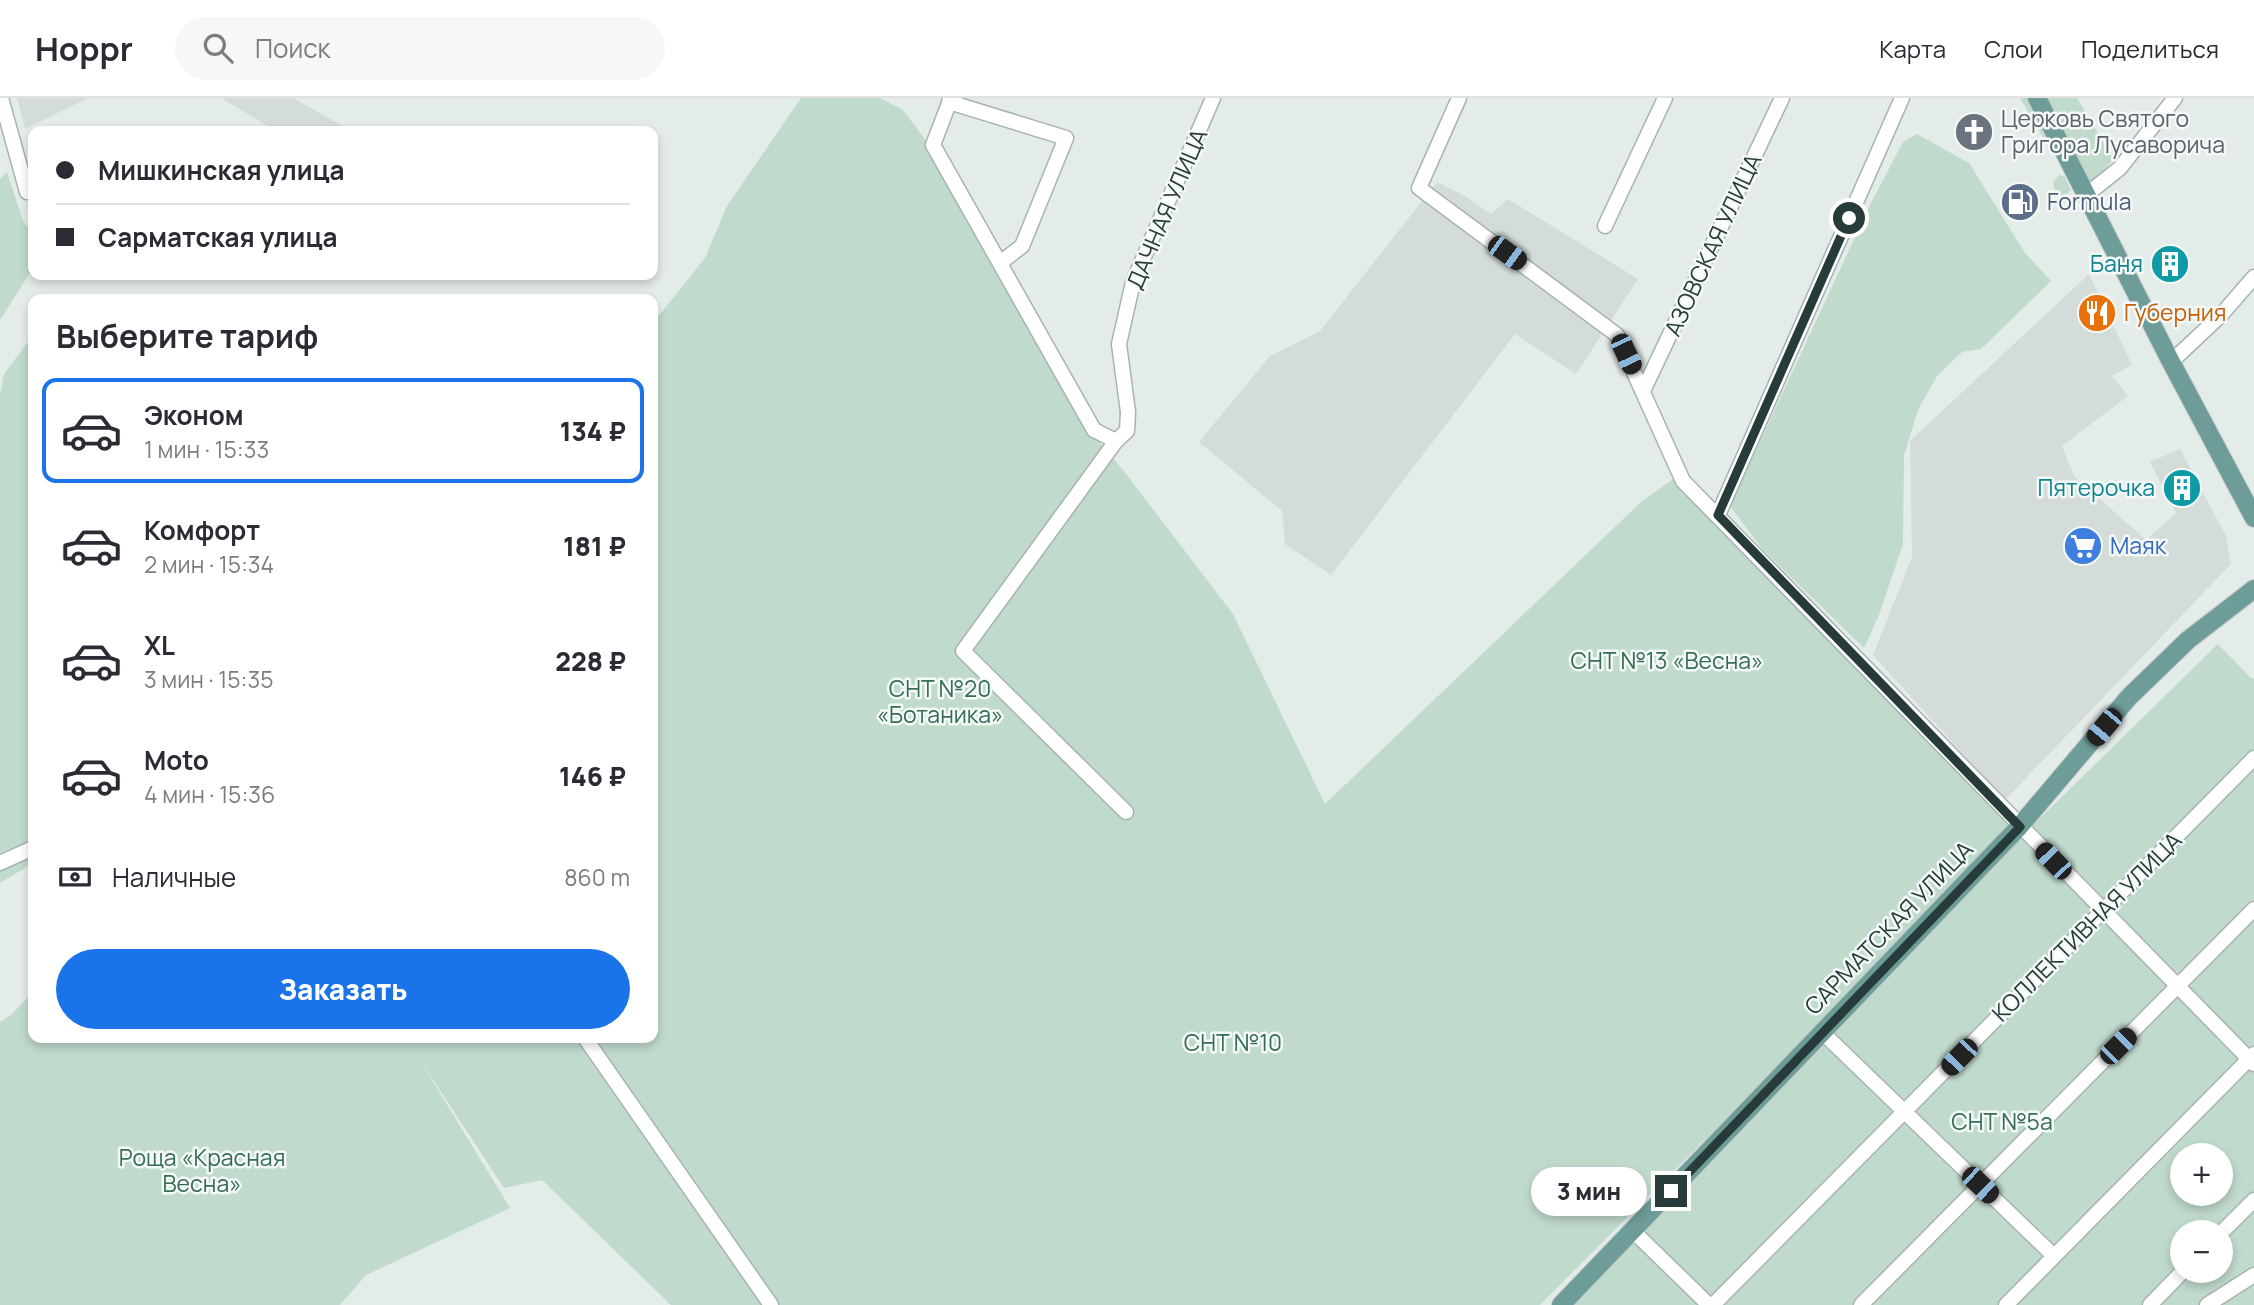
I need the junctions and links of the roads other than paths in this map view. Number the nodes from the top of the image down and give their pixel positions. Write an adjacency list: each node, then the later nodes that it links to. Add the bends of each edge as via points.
1 (1, 98): 10 (street)
2 (1213, 98): 17 (street, ДАЧНАЯ УЛИЦА, via 1133,282 1119,344 1127,431)
3 (1459, 98): 16 (street, via 1419,188 1617,335)
4 (1665, 98): 12 (street)
5 (1782, 98): 16 (street, АЗОВСКАЯ УЛИЦА)
6 (1902, 98): 18 (street)
7 (2037, 98): 11 (main road)
8 (2175, 98): 11 (street, via 2120,168)
9 (950, 100): 13 (street, via 933,145); 13 (street, via 1066,138 1022,246)
10 (27, 192)
11 (2085, 195): 15 (main road)
12 (1605, 226)
13 (1000, 263): 17 (street, via 1094,430)
14 (2254, 277): 15 (street, via 2221,316)
15 (2171, 362): 19 (main road)
16 (1643, 391): 18 (street, via 1683,481)
17 (1116, 441): 22 (street, via 962,651)
18 (1718, 515): 23 (street)
19 (2254, 518)
20 (2254, 589): 23 (main road, САРМАТСКАЯ УЛИЦА, via 2188,640 2129,697)
21 (2254, 758): 27 (street, КОЛЛЕКТИВНАЯ УЛИЦА)
22 (1126, 812)
23 (2020, 827): 27 (street); 29 (main road, САРМАТСКАЯ УЛИЦА)
24 (28, 850): 25 (street)
25 (0, 863)
26 (2254, 909): 28 (street)
27 (2103, 911): 28 (street); 32 (street, КОЛЛЕКТИВНАЯ УЛИЦА)
28 (2177, 987): 31 (street); 33 (street)
29 (1823, 1032): 32 (street); 36 (main road, САРМАТСКАЯ УЛИЦА)
30 (588, 1043): 40 (street)
31 (2252, 1059): 37 (street)
32 (1905, 1112): 33 (street); 42 (street, КОЛЛЕКТИВНАЯ УЛИЦА)
33 (1980, 1185): 37 (street); 43 (street)
34 (2254, 1200): 35 (street)
35 (2233, 1221)
36 (1633, 1231): 41 (main road, САРМАТСКАЯ УЛИЦА); 42 (street)
37 (2054, 1256): 44 (street)
38 (2254, 1275): 46 (street)
39 (2171, 1283): 45 (street)
40 (771, 1305)
41 (1561, 1305)
42 (1711, 1305)
43 (1861, 1305)
44 (2006, 1305)
45 (2150, 1305)
46 (2207, 1305)

